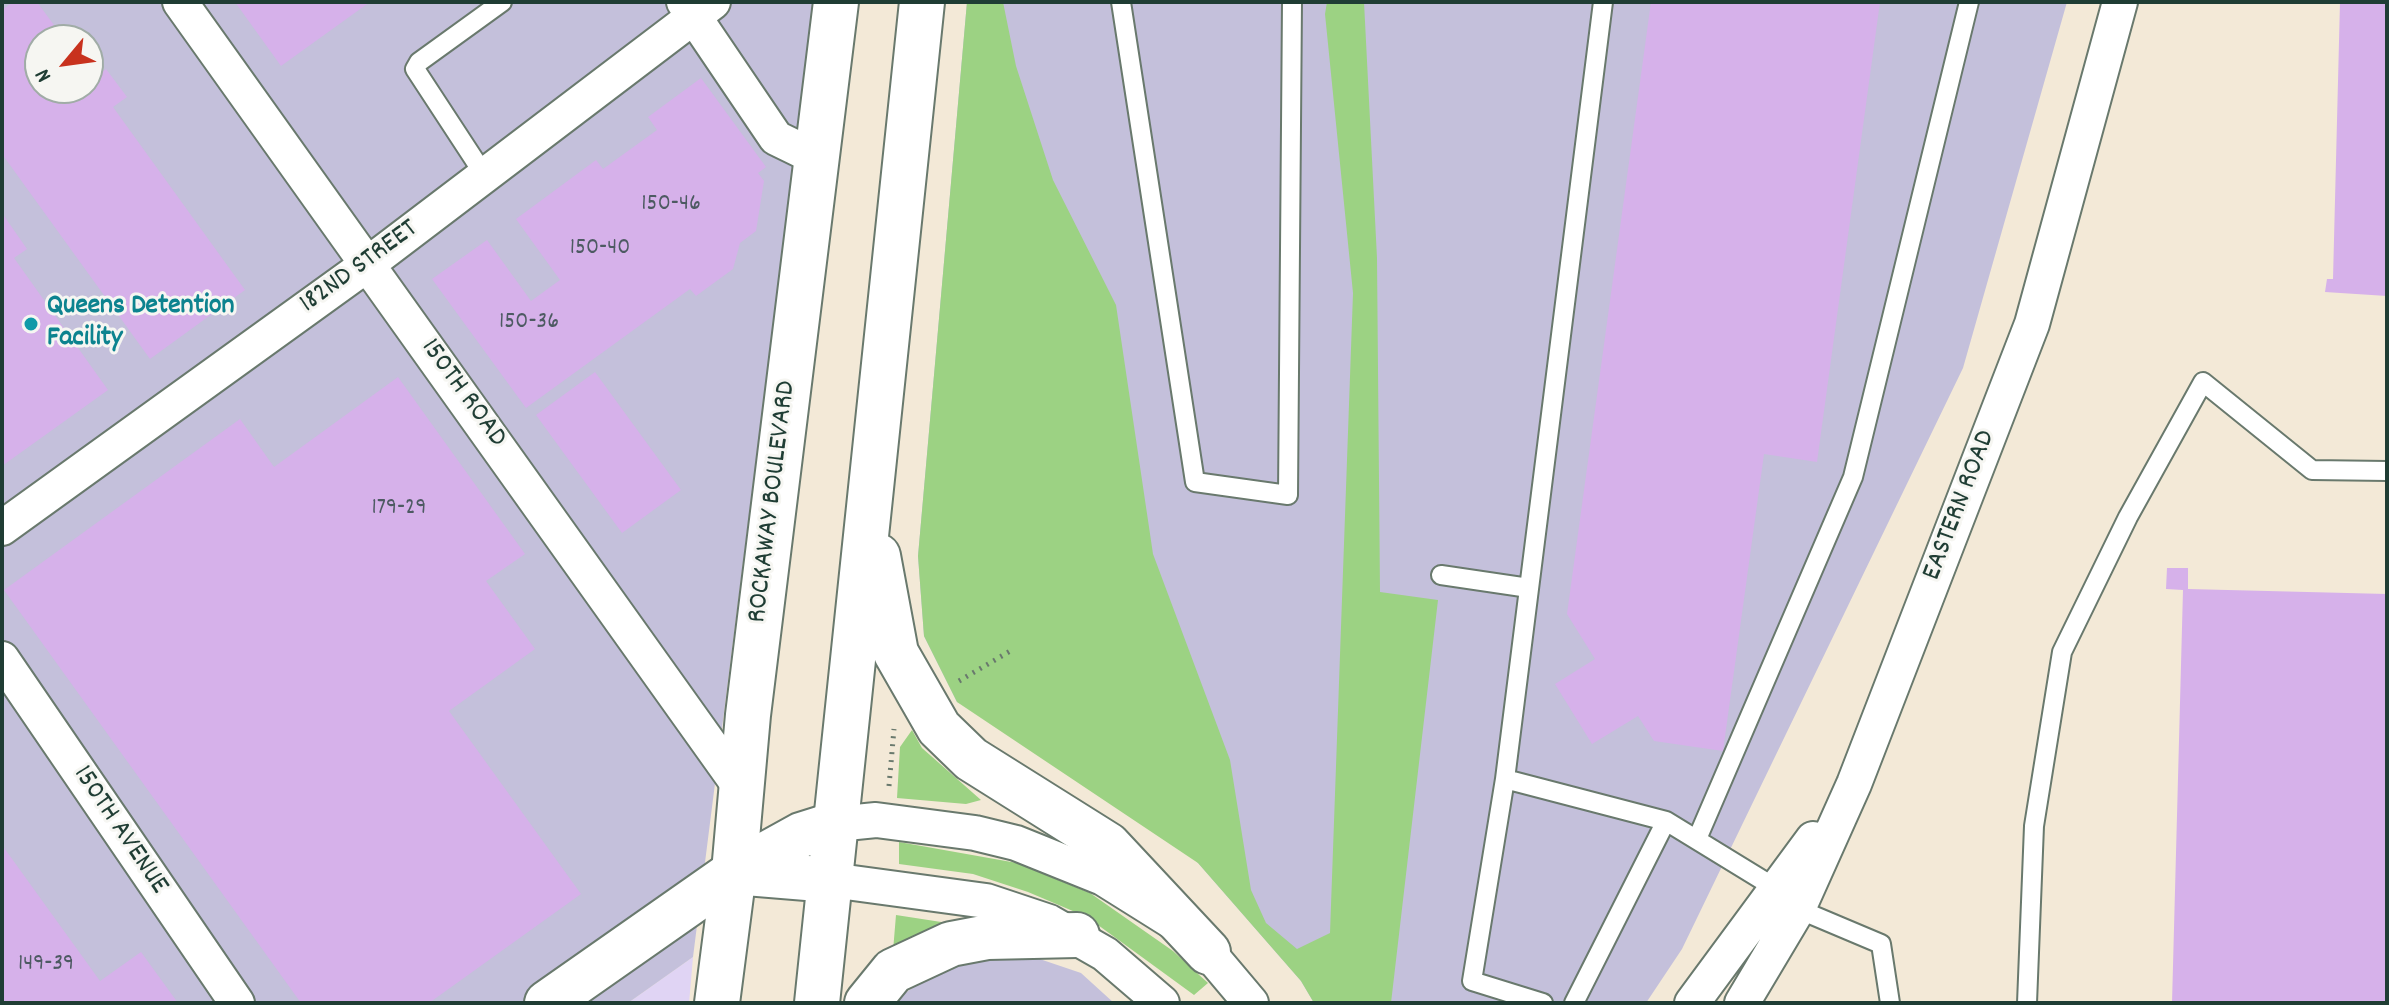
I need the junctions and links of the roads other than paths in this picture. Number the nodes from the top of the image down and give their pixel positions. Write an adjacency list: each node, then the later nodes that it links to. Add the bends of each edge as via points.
1 (180, 2): 13 (street, 150TH ROAD)
2 (502, 2): 12 (lane, via 415,69)
3 (836, 2): 11 (main road, ROCKAWAY BOULEVARD)
4 (922, 2): 15 (main road)
5 (1121, 2): 6 (lane, via 1195,482 1288,495)
6 (1292, 2)
7 (1603, 2): 18 (lane)
8 (1969, 2): 24 (lane, via 1853,477)
9 (2120, 2): 27 (street, EASTERN ROAD, via 2032,324 1854,784)
10 (697, 7): 11 (street, via 776,138); 12 (street, 182ND STREET)
11 (815, 157): 21 (main road, ROCKAWAY BOULEVARD)
12 (485, 176): 13 (street, 182ND STREET)
13 (368, 264): 16 (street, 182ND STREET); 21 (street, 150TH ROAD)
14 (2387, 471): 42 (lane, via 2312,470 2203,382 2062,652 2034,826)
15 (869, 507): 23 (main road); 29 (main road, via 896,653 939,728 982,767 1108,845)
16 (2, 528)
17 (1441, 575): 18 (lane)
18 (1529, 588): 20 (lane)
19 (2, 659): 32 (street, 150TH AVENUE)
20 (1505, 779): 22 (lane); 38 (lane, via 1472,981)
21 (741, 788): 25 (main road, ROCKAWAY BOULEVARD)
22 (1666, 821): 24 (lane); 39 (lane)
23 (836, 824): 25 (main road, via 791,839); 26 (main road); 29 (street, via 913,823 1016,843 1103,878 1178,925)
24 (1697, 839): 27 (lane)
25 (734, 872): 26 (main road); 31 (main road); 33 (main road, ROCKAWAY BOULEVARD)
26 (831, 880): 28 (street, via 986,901); 34 (main road)
27 (1788, 899): 30 (street, EASTERN ROAD); 40 (street); 41 (lane, via 1881,944)
28 (1077, 935): 35 (main road, via 988,937 951,944 893,971); 36 (street)
29 (1208, 952): 37 (street)
30 (1746, 998)
31 (553, 1001)
32 (237, 1003)
33 (717, 1003)
34 (817, 1003)
35 (867, 1003)
36 (1162, 1003)
37 (1251, 1003)
38 (1543, 1003)
39 (1574, 1003)
40 (1692, 1003)
41 (1890, 1003)
42 (2027, 1003)

